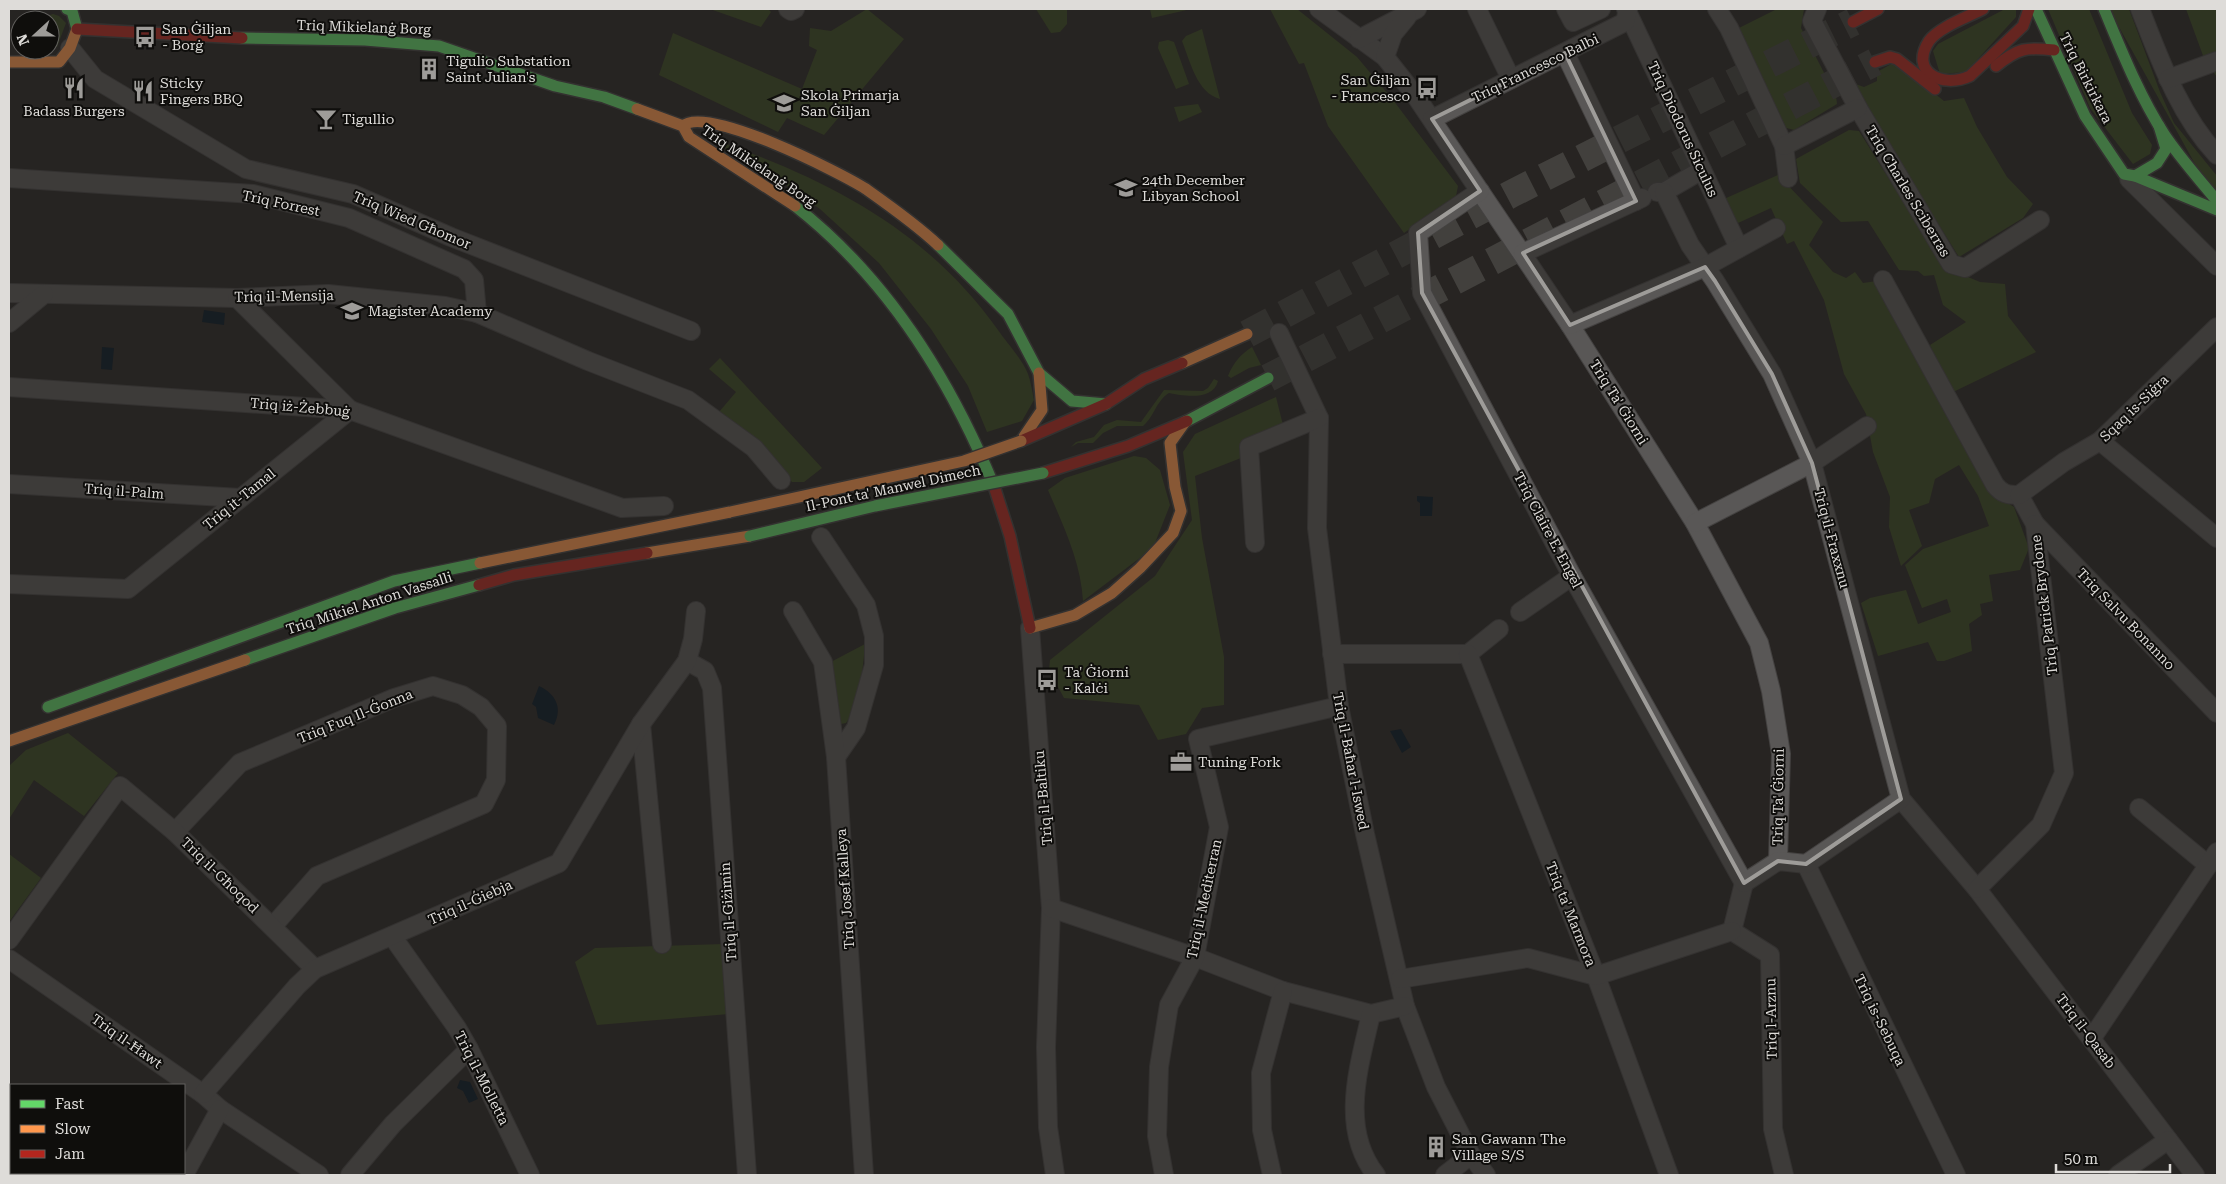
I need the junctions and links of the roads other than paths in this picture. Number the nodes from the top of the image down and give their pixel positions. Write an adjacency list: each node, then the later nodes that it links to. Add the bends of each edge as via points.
1 (68, 9): 20 (main road, via 72,11)
2 (788, 9): 3 (street)
3 (795, 9)
4 (1319, 9): 22 (street, Triq Ta' Ġiorni)
5 (1477, 9): 32 (street)
6 (1566, 9): 7 (street, via 1573,22)
7 (1601, 9)
8 (1627, 9): 26 (street, Triq Francesco Balbi, via 1624,22); 41 (street, Triq Diodorus Siculus)
9 (1717, 9): 38 (street)
10 (1817, 9): 34 (street, Triq Charles Sciberras, via 1812,22)
11 (1856, 9): 12 (main road, via 1853,22)
12 (1878, 9)
13 (1960, 9): 21 (main road)
14 (1983, 9): 15 (main road, via 1931,37 1924,51 1924,62 1933,77 1951,83 1961,82 1970,76 2023,26)
15 (2029, 9)
16 (2036, 9): 25 (main road, Triq Birkirkara)
17 (2104, 9): 37 (main road, via 2139,90)
18 (2140, 9): 33 (street)
19 (1414, 10): 22 (street); 27 (street, via 1393,34)
20 (77, 29): 24 (main road); 36 (main road, Triq Mikielanġ Borg, via 206,37 365,40 439,46 555,86 604,97)
21 (1921, 33)
22 (1359, 39): 27 (street, Triq Ta' Ġiorni)
23 (1898, 47): 25 (main road, via 1875,62 1890,57 1897,59 1937,90 1953,92 1973,86 2015,50)
24 (70, 48): 29 (main road); 40 (street, Triq Wied Għomor, via 94,79)
25 (2054, 50): 42 (main road, Triq Birkirkara, via 2085,116)
26 (1565, 53): 32 (street, Triq Francesco Balbi); 47 (street, Triq il-Fraxxnu)
27 (1385, 57): 35 (street, Triq Ta' Ġiorni)
28 (11, 60): 30 (main road)
29 (60, 60)
30 (60, 60)
31 (2217, 61): 33 (street)
32 (1511, 79): 35 (street, Triq Francesco Balbi)
33 (2168, 79): 39 (street, via 2188,115)
34 (1858, 108): 38 (street); 50 (street, Triq Charles Sciberras, via 1952,264 1965,268)
35 (1432, 119): 45 (street, Triq Ta' Ġiorni)
36 (683, 126): 67 (main road, via 696,121 731,128 802,155 865,189 932,239 1008,314); 75 (main road, Triq Mikielanġ Borg, via 690,137 775,191 817,224 862,269 917,336 947,383)
37 (2159, 126): 42 (main road, via 2166,149 2157,163); 48 (main road)
38 (1784, 146): 44 (street)
39 (2217, 155)
40 (246, 169): 46 (street); 64 (street, Triq Wied Għomor, via 353,194 451,237)
41 (1702, 170): 47 (street); 52 (street, Triq Diodorus Siculus)
42 (2129, 175): 49 (main road); 54 (street)
43 (9, 178): 46 (street, Triq Forrest)
44 (1788, 178)
45 (1480, 191): 53 (street, Triq Ta' Ġiorni); 95 (street, Triq Claire E. Engel, via 1418,233 1422,293)
46 (253, 194): 60 (street, Triq Forrest, via 349,218 464,269 474,280)
47 (1650, 196): 53 (street); 55 (street, Triq il-Fraxxnu)
48 (2217, 201)
49 (2217, 210)
50 (2040, 220)
51 (1776, 228): 52 (street)
52 (1739, 248): 55 (street)
53 (1523, 253): 62 (street, Triq Ta' Ġiorni)
54 (2217, 266)
55 (1705, 267): 62 (street); 81 (street, Triq il-Fraxxnu, via 1772,374)
56 (1883, 280): 85 (street, via 1995,485 2007,495)
57 (9, 293): 58 (street, Triq il-Mensija)
58 (44, 294): 59 (street, Triq il-Mensija); 61 (street)
59 (237, 298): 60 (street, Triq il-Mensija, via 328,294 445,306); 71 (street)
60 (477, 313): 82 (street, Triq il-Mensija, via 688,400 754,448)
61 (9, 323)
62 (1570, 325): 89 (street, Triq Ta' Ġiorni)
63 (2217, 327): 77 (street, Sqaq is-Siġra)
64 (691, 331)
65 (1280, 333): 72 (street, Triq il-Baħar l-Iswed)
66 (1247, 334): 70 (main road, via 1144,379)
67 (1039, 373): 70 (main road, via 1072,401); 76 (main road, via 1042,410)
68 (1268, 378): 73 (main road)
69 (9, 387): 71 (street, Triq iż-Żebbuġ)
70 (1106, 404): 76 (main road)
71 (350, 410): 86 (street, Triq it-Tamal); 87 (street, Triq iż-Żebbuġ, via 622,508)
72 (1319, 418): 94 (street, via 1249,447); 102 (street, Triq il-Baħar l-Iswed, via 1317,528)
73 (1185, 422): 78 (main road); 84 (main road, via 1170,443)
74 (1867, 426): 81 (street)
75 (971, 430): 100 (main road, Triq il-Baltiku, via 1001,505)
76 (1021, 441): 88 (main road, Il-Pont ta' Manwel Dimech, bridge, via 964,461)
77 (2100, 441): 85 (street, Sqaq is-Siġra); 93 (street)
78 (1128, 446): 79 (main road); 91 (main road, Il-Pont ta' Manwel Dimech, bridge, via 1044,473 875,506)
79 (1143, 450)
80 (1162, 463): 84 (main road)
81 (1812, 463): 89 (street); 113 (street, Triq il-Fraxxnu)
82 (782, 480)
83 (9, 484): 86 (street, Triq il-Palm)
84 (1175, 487): 100 (main road, via 1181,511 1173,534 1140,568 1112,593 1075,616)
85 (2019, 495): 90 (street, Triq Patrick Brydone)
86 (240, 498): 96 (street, Triq it-Tamal, via 128,589)
87 (664, 506)
88 (730, 512): 106 (main road, Triq Mikiel Anton Vassalli, via 394,582)
89 (1695, 523): 117 (street, Triq Ta' Ġiorni, via 1759,643 1771,691 1781,754)
90 (2035, 524): 107 (street, Triq Salvu Bonanno); 120 (street, Triq Patrick Brydone, via 2064,772 2040,825)
91 (750, 536): 109 (main road, Triq Mikiel Anton Vassalli, via 514,575 395,608)
92 (821, 538): 112 (street, via 866,605 874,636 874,665 856,728)
93 (2217, 538)
94 (1255, 543)
95 (1572, 576): 99 (street); 119 (street, Triq Claire E. Engel)
96 (9, 584)
97 (696, 611): 104 (street)
98 (792, 611): 112 (street, Triq Josef Kalleya, via 823,662)
99 (1520, 612)
100 (1030, 628): 121 (street, Triq il-Baltiku)
101 (1499, 628): 103 (street)
102 (1332, 654): 103 (street); 105 (street, Triq il-Baħar l-Iswed)
103 (1468, 654): 130 (street, Triq ta' Marmora)
104 (687, 661): 108 (street, Triq il-Ǵiebja); 145 (street, Triq il-Giżimin, via 705,671 712,688)
105 (1339, 706): 127 (street, Triq il-Mediterran, via 1198,738 1219,827); 131 (street, Triq il-Baħar l-Iswed, via 1365,834)
106 (37, 711)
107 (2217, 713)
108 (641, 724): 124 (street, Triq il-Ǵiebja, via 559,863); 126 (street)
109 (30, 732): 110 (main road, Triq Mikiel Anton Vassalli); 111 (main road)
110 (9, 741)
111 (9, 752)
112 (836, 757): 146 (street, Triq Josef Kalleya)
113 (1901, 799): 118 (street); 120 (street, Triq il-Fraxxnu)
114 (2139, 808): 116 (street)
115 (175, 832): 122 (street, Triq il-Għoqod); 122 (street, Triq Fuq Il-Ǵonna, via 240,763 394,698 434,686 462,695 481,707 497,726 496,780 484,804 317,876); 125 (street, Triq il-Għoqod, via 120,786)
116 (2213, 858): 135 (street)
117 (1778, 861): 118 (street); 119 (street)
118 (1806, 864): 155 (street, Triq is-Sebuqa)
119 (1744, 883): 123 (street)
120 (1977, 889): 135 (street, Triq il-Qasab)
121 (1051, 908): 127 (street); 147 (street, Triq il-Baltiku, via 1046,1047 1048,1126)
122 (273, 926): 129 (street, Triq il-Għoqod)
123 (1732, 931): 130 (street); 154 (street, Triq l-Arznu, via 1770,955 1773,1129)
124 (392, 936): 129 (street, Triq il-Ǵiebja); 136 (street, Triq il-Molletta)
125 (9, 940)
126 (662, 944)
127 (1195, 957): 132 (street); 148 (street, Triq il-Mediterran, via 1169,1005 1159,1067 1157,1136)
128 (9, 959): 137 (street, Triq il-Ħawt)
129 (315, 969): 137 (street, Triq il-Ǵiebja)
130 (1596, 976): 131 (street, via 1528,958); 153 (street, Triq ta' Marmora)
131 (1400, 979): 133 (street, Triq il-Baħar l-Iswed)
132 (1283, 991): 134 (street); 149 (street, via 1261,1073 1262,1130)
133 (1405, 1006): 134 (street); 140 (street, Triq il-Baħar l-Iswed, via 1436,1087)
134 (1371, 1014): 150 (street, via 1355,1086 1354,1118 1359,1144)
135 (2092, 1038): 139 (street, Triq il-Qasab)
136 (469, 1049): 143 (street, via 393,1124); 144 (street, Triq il-Molletta)
137 (202, 1094): 138 (street, Triq il-Ħawt)
138 (220, 1109): 141 (street); 142 (street, Triq il-Ħawt)
139 (2168, 1140): 156 (street); 157 (street, Triq il-Qasab)
140 (1471, 1154): 151 (street); 152 (street, Triq il-Baħar l-Iswed)
141 (185, 1173)
142 (319, 1175)
143 (350, 1175)
144 (530, 1175)
145 (747, 1175)
146 (864, 1175)
147 (1055, 1175)
148 (1164, 1175)
149 (1272, 1175)
150 (1376, 1175)
151 (1445, 1175)
152 (1486, 1175)
153 (1669, 1175)
154 (1784, 1175)
155 (1956, 1175)
156 (2118, 1175)
157 (2195, 1175)

